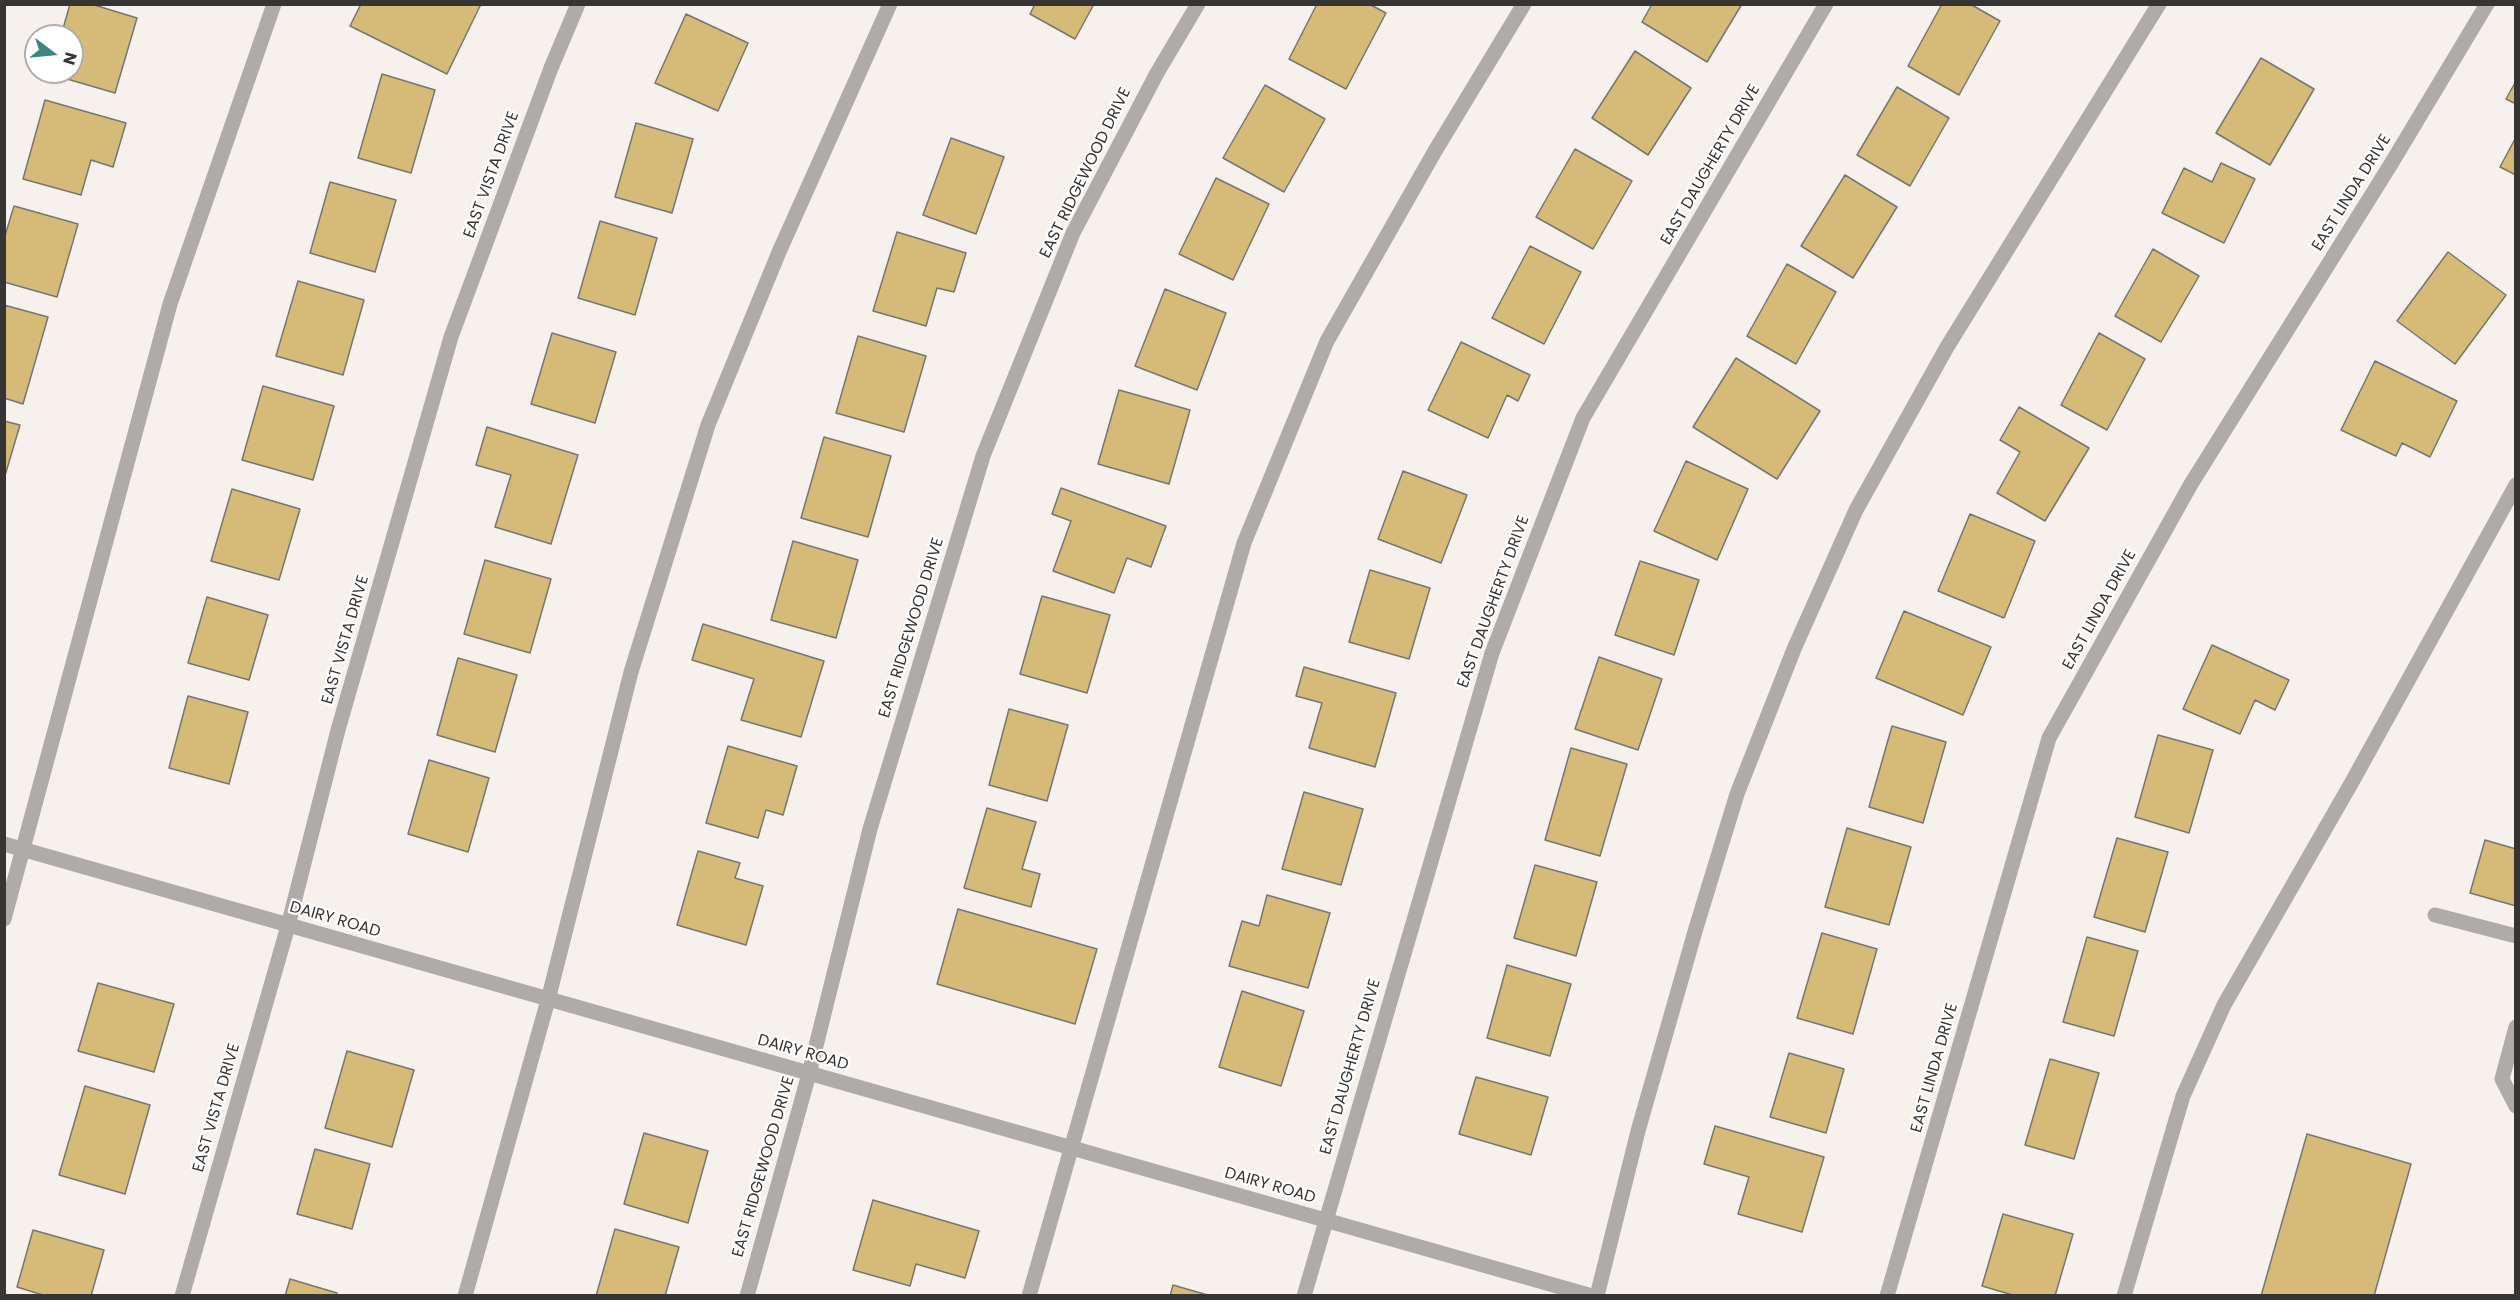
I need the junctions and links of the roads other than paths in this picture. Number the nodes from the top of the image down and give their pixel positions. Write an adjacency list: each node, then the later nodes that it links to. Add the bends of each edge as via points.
1 (274, 4): 11 (street, via 170,304)
2 (578, 4): 14 (street, EAST VISTA DRIVE, via 451,338 338,730)
3 (890, 4): 16 (street, via 779,252 708,425 631,672)
4 (1198, 4): 18 (street, EAST RIDGEWOOD DRIVE, via 1156,73 1073,233 982,456 870,829)
5 (1524, 4): 20 (street, via 1327,341 1244,543)
6 (1826, 4): 21 (street, EAST DAUGHERTY DRIVE, via 1583,418 1492,653)
7 (2159, 4): 28 (street, via 1947,347 1856,510 1794,649 1737,794 1696,928 1638,1131)
8 (2487, 4): 29 (street, EAST LINDA DRIVE, via 2191,484 2049,738)
9 (2516, 484): 30 (street, via 2224,1005 2183,1096)
10 (4, 844): 11 (street, DAIRY ROAD)
11 (24, 850): 13 (street); 14 (street, DAIRY ROAD)
12 (2435, 915): 15 (street)
13 (4, 919)
14 (288, 926): 16 (street, DAIRY ROAD); 22 (street, EAST VISTA DRIVE)
15 (2516, 936)
16 (548, 1000): 18 (street, DAIRY ROAD); 23 (street)
17 (2516, 1027): 19 (street, via 2502,1079)
18 (809, 1074): 20 (street, DAIRY ROAD); 24 (street, EAST RIDGEWOOD DRIVE)
19 (2516, 1106)
20 (1070, 1148): 21 (street, DAIRY ROAD); 25 (street)
21 (1325, 1221): 26 (street, EAST DAUGHERTY DRIVE); 27 (street, DAIRY ROAD)
22 (182, 1296)
23 (465, 1296)
24 (747, 1296)
25 (1029, 1296)
26 (1304, 1296)
27 (1592, 1296)
28 (1597, 1296)
29 (1887, 1296)
30 (2124, 1296)

